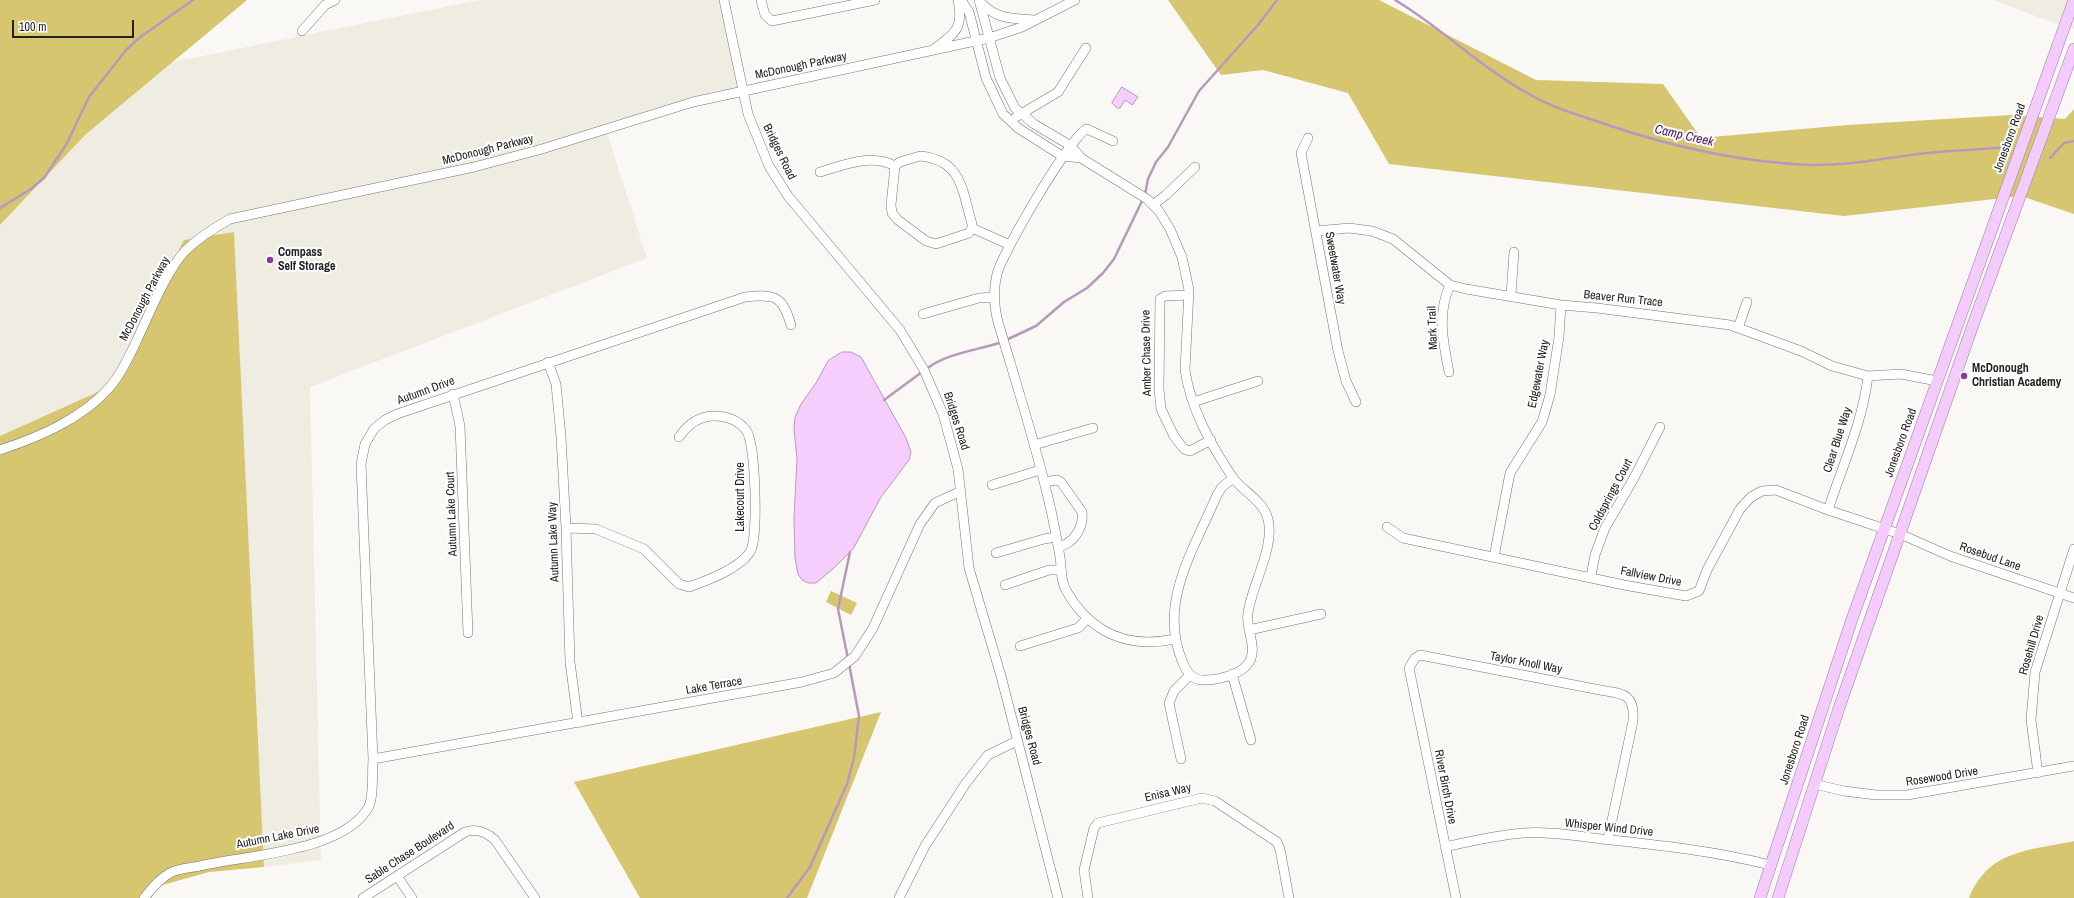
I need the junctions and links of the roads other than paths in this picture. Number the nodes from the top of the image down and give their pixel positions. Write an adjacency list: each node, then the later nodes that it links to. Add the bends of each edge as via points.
1 (335, 0): 12 (street, via 325,4)
2 (724, 0): 18 (street, Bridges Road)
3 (761, 0): 10 (street, via 765,14 772,21)
4 (875, 0): 10 (street)
5 (958, 0): 17 (street, via 958,27 952,36)
6 (961, 0): 14 (street, via 969,12)
7 (1074, 0): 11 (street, McDonough Parkway)
8 (2074, 0): 47 (main road, Jonesboro Road)
9 (979, 1): 11 (street, via 999,16); 13 (street)
10 (841, 4)
11 (1036, 20): 13 (street, McDonough Parkway)
12 (302, 32)
13 (989, 38): 14 (street, McDonough Parkway); 19 (street, via 1003,85 1010,101)
14 (976, 41): 17 (street, McDonough Parkway); 20 (street, via 990,87 1003,114)
15 (1086, 48): 19 (street, via 1058,92)
16 (2074, 49): 66 (main road, via 1975,319)
17 (931, 51): 18 (street, McDonough Parkway)
18 (743, 90): 56 (street, McDonough Parkway, via 474,167 230,219 206,233 185,251 172,269 130,355 110,387 82,412 18,444); 61 (street, Bridges Road, via 748,114 769,166 788,196 900,330 924,370 943,414 958,469)
19 (1020, 114): 20 (street); 23 (street)
20 (1010, 121): 24 (street)
21 (1308, 138): 31 (street, Sweetwater Way, via 1301,153)
22 (1113, 141): 23 (street, via 1087,129)
23 (1071, 146): 24 (street); 25 (street)
24 (1062, 156): 25 (street); 32 (street)
25 (1081, 158): 29 (street)
26 (895, 166): 28 (street, via 884,161 867,160); 30 (street, via 920,156 933,157 946,163 960,180); 30 (street, via 890,205 898,220 926,241 936,244 966,234)
27 (1195, 167): 29 (street)
28 (820, 172)
29 (1154, 204): 35 (street, via 1178,247 1188,278)
30 (972, 228): 32 (street)
31 (1316, 231): 34 (street, Beaver Run Trace, via 1349,228 1372,231 1393,239); 50 (street, Sweetwater Way, via 1338,351 1346,381)
32 (1010, 245): 37 (street, via 997,273)
33 (1514, 252): 36 (street)
34 (1450, 285): 36 (street, Beaver Run Trace); 44 (street, Mark Trail, via 1444,299 1442,315)
35 (1189, 295): 49 (street, via 1185,370); 54 (street, Amber Chase Drive, via 1165,296 1160,299 1160,400 1166,422 1184,450 1190,451)
36 (1511, 295): 39 (street, Beaver Run Trace)
37 (994, 297): 40 (street, via 979,298); 55 (street, via 998,322)
38 (1747, 302): 42 (street)
39 (1561, 305): 42 (street, Beaver Run Trace, via 1690,319); 71 (street, Edgewater Way, via 1550,395 1542,422 1510,473)
40 (923, 314)
41 (791, 325): 43 (street, Autumn Drive, via 785,307 778,298 768,295 745,297)
42 (1738, 328): 45 (street, Beaver Run Trace, via 1801,351 1832,366)
43 (548, 362): 48 (street, Autumn Drive); 64 (street, Autumn Lake Way, via 556,384)
44 (1449, 372)
45 (1868, 376): 47 (street, Beaver Run Trace, via 1901,374); 62 (street, Clear Blue Way, via 1866,392)
46 (1258, 381): 49 (street)
47 (1937, 381): 65 (main road, Jonesboro Road)
48 (453, 394): 80 (street, Autumn Lake Court, via 460,426); 89 (street, Autumn Drive, via 384,420 366,444 361,464)
49 (1193, 402): 54 (street)
50 (1356, 402)
51 (1660, 427): 73 (street, Coldsprings Court, via 1605,528 1595,555)
52 (1094, 428): 55 (street)
53 (679, 437): 64 (street, Lakecourt Drive, via 685,428 706,416 722,416 736,421 746,430 751,441 755,527 751,550 741,561 723,573 689,587 679,584 644,549 596,529)
54 (1211, 440): 58 (street)
55 (1034, 445): 57 (street)
56 (0, 450)
57 (1040, 470): 59 (street); 60 (street)
58 (1233, 478): 79 (street, via 1261,505 1269,526 1267,546 1248,613); 81 (street, via 1217,495 1177,589 1173,612)
59 (1044, 482): 67 (street); 68 (street, via 1061,482 1082,512 1074,538 1070,543)
60 (992, 485)
61 (961, 491): 86 (street, Lake Terrace, via 935,503 920,524 873,628 855,656 834,673 802,682); 88 (street, Bridges Road, via 969,568)
62 (1828, 510): 65 (street, Fallview Drive); 73 (street, Fallview Drive, via 1776,490 1762,491 1751,497 1740,509 1723,539 1699,591 1686,596 1624,585)
63 (1387, 527): 71 (street, Fallview Drive, via 1403,538)
64 (566, 528): 86 (street, Autumn Lake Way, via 570,662)
65 (1884, 529): 66 (street, Fallview Drive); 96 (main road, Jonesboro Road)
66 (1900, 534): 75 (street, Rosebud Lane, via 1950,556); 93 (main road)
67 (1056, 537): 68 (street); 70 (street)
68 (1058, 547): 72 (street)
69 (2074, 549): 75 (street, Rosehill Drive)
70 (996, 553)
71 (1494, 557): 73 (street, Fallview Drive)
72 (1060, 570): 74 (street, via 1049,570); 78 (street, via 1066,592)
73 (1591, 576)
74 (1005, 585)
75 (2060, 593): 76 (street, Rosebud Lane); 92 (street, Rosehill Drive, via 2035,672 2031,720)
76 (2074, 598)
77 (1321, 614): 79 (street)
78 (1087, 619): 81 (street, via 1104,631 1119,637 1157,642); 82 (street, via 1078,628)
79 (1249, 630): 83 (street, via 1252,658 1246,666)
80 (468, 633)
81 (1175, 639): 84 (street, via 1182,662)
82 (1020, 646)
83 (1232, 674): 84 (street, via 1202,681); 87 (street)
84 (1190, 675): 90 (street, via 1174,691 1169,703)
85 (1412, 680): 94 (street, Taylor Knoll Way, via 1409,668 1420,655 1629,698 1634,709 1632,725); 95 (street, River Birch Drive)
86 (578, 723): 89 (street, Lake Terrace)
87 (1251, 740)
88 (1018, 741): 102 (street, via 988,755 966,783 925,846); 103 (street, Bridges Road)
89 (373, 759): 98 (street, Autumn Lake Drive, via 369,806 356,822 340,834 318,844 222,860 171,872 154,884)
90 (1181, 759)
91 (2074, 766): 92 (street, Rosewood Drive)
92 (2038, 773): 93 (street, Rosewood Drive, via 1907,795 1876,795)
93 (1814, 784): 108 (main road)
94 (1608, 839): 95 (street, Whisper Wind Drive, via 1525,833 1494,836); 96 (street, Whisper Wind Drive, via 1730,855)
95 (1445, 847): 106 (street, River Birch Drive)
96 (1770, 865): 107 (main road, Jonesboro Road)
97 (397, 876): 99 (street, Sable Chase Boulevard); 100 (street); 101 (street, Sable Chase Boulevard, via 465,832 476,830 495,840)
98 (144, 898)
99 (362, 898)
100 (412, 898)
101 (535, 898)
102 (899, 898)
103 (1058, 898)
104 (1088, 898): 105 (street, Enisa Way, via 1084,866 1094,828 1098,823 1202,798 1215,801 1276,842 1280,849)
105 (1289, 898)
106 (1456, 898)
107 (1760, 898)
108 (1778, 898)

